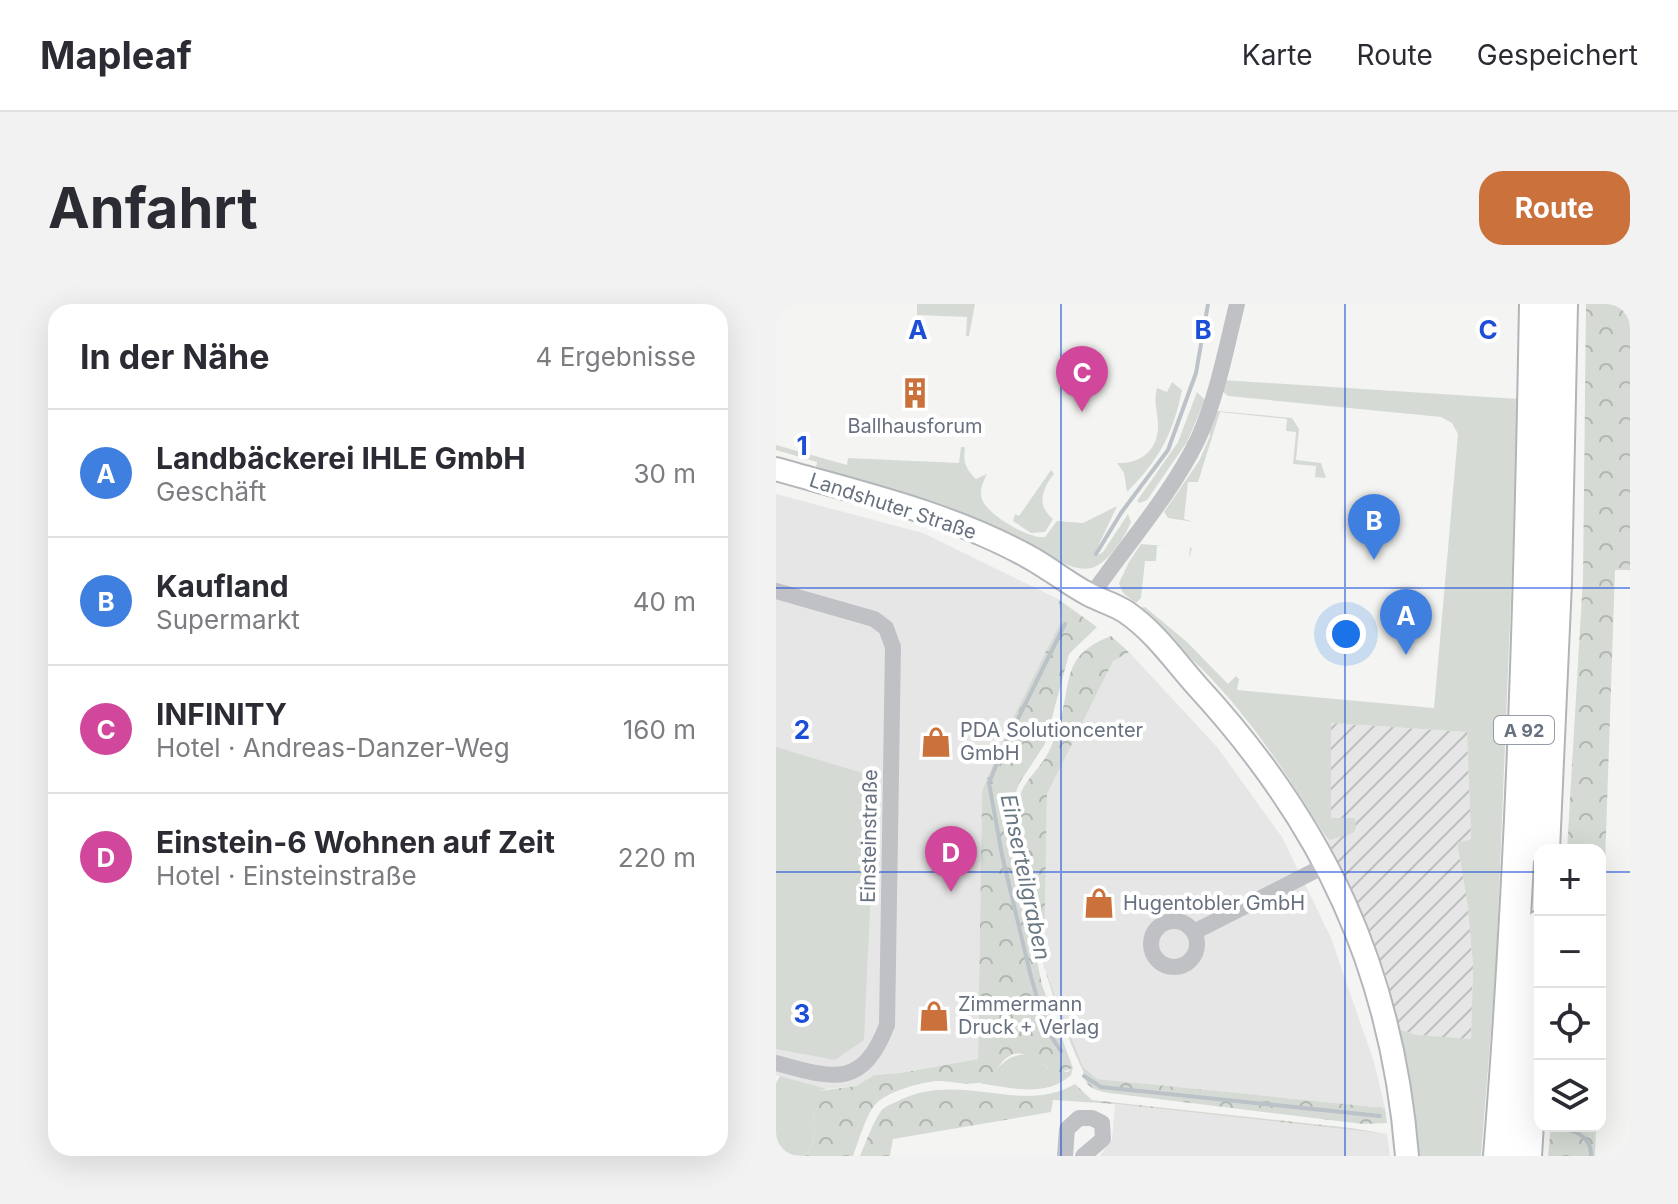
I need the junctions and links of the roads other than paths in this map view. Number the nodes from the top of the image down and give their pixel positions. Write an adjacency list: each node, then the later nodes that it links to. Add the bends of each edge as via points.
1 (1237, 304): 6 (street, via 1196,442)
2 (1535, 304): 15 (highway, A 92, via 1523,785)
3 (1562, 304): 7 (highway, A 92)
4 (776, 469): 6 (main road, Landshuter Straße, via 966,529 1027,556)
5 (776, 591): 11 (street, Einsteinstraße, via 874,619 886,628 893,647 887,1025 877,1051 849,1074 826,1076)
6 (1091, 596): 8 (main road, Landshuter Straße, via 1127,612 1165,646 1279,788)
7 (1544, 844)
8 (1326, 865): 9 (street); 14 (main road, Landshuter Straße, via 1376,985 1394,1052)
9 (1194, 932)
10 (1536, 988): 16 (highway)
11 (776, 1063)
12 (1065, 1156): 13 (street, via 1067,1129 1079,1118 1092,1118 1102,1123 1103,1139)
13 (1083, 1156)
14 (1407, 1156)
15 (1499, 1156)
16 (1526, 1156)

